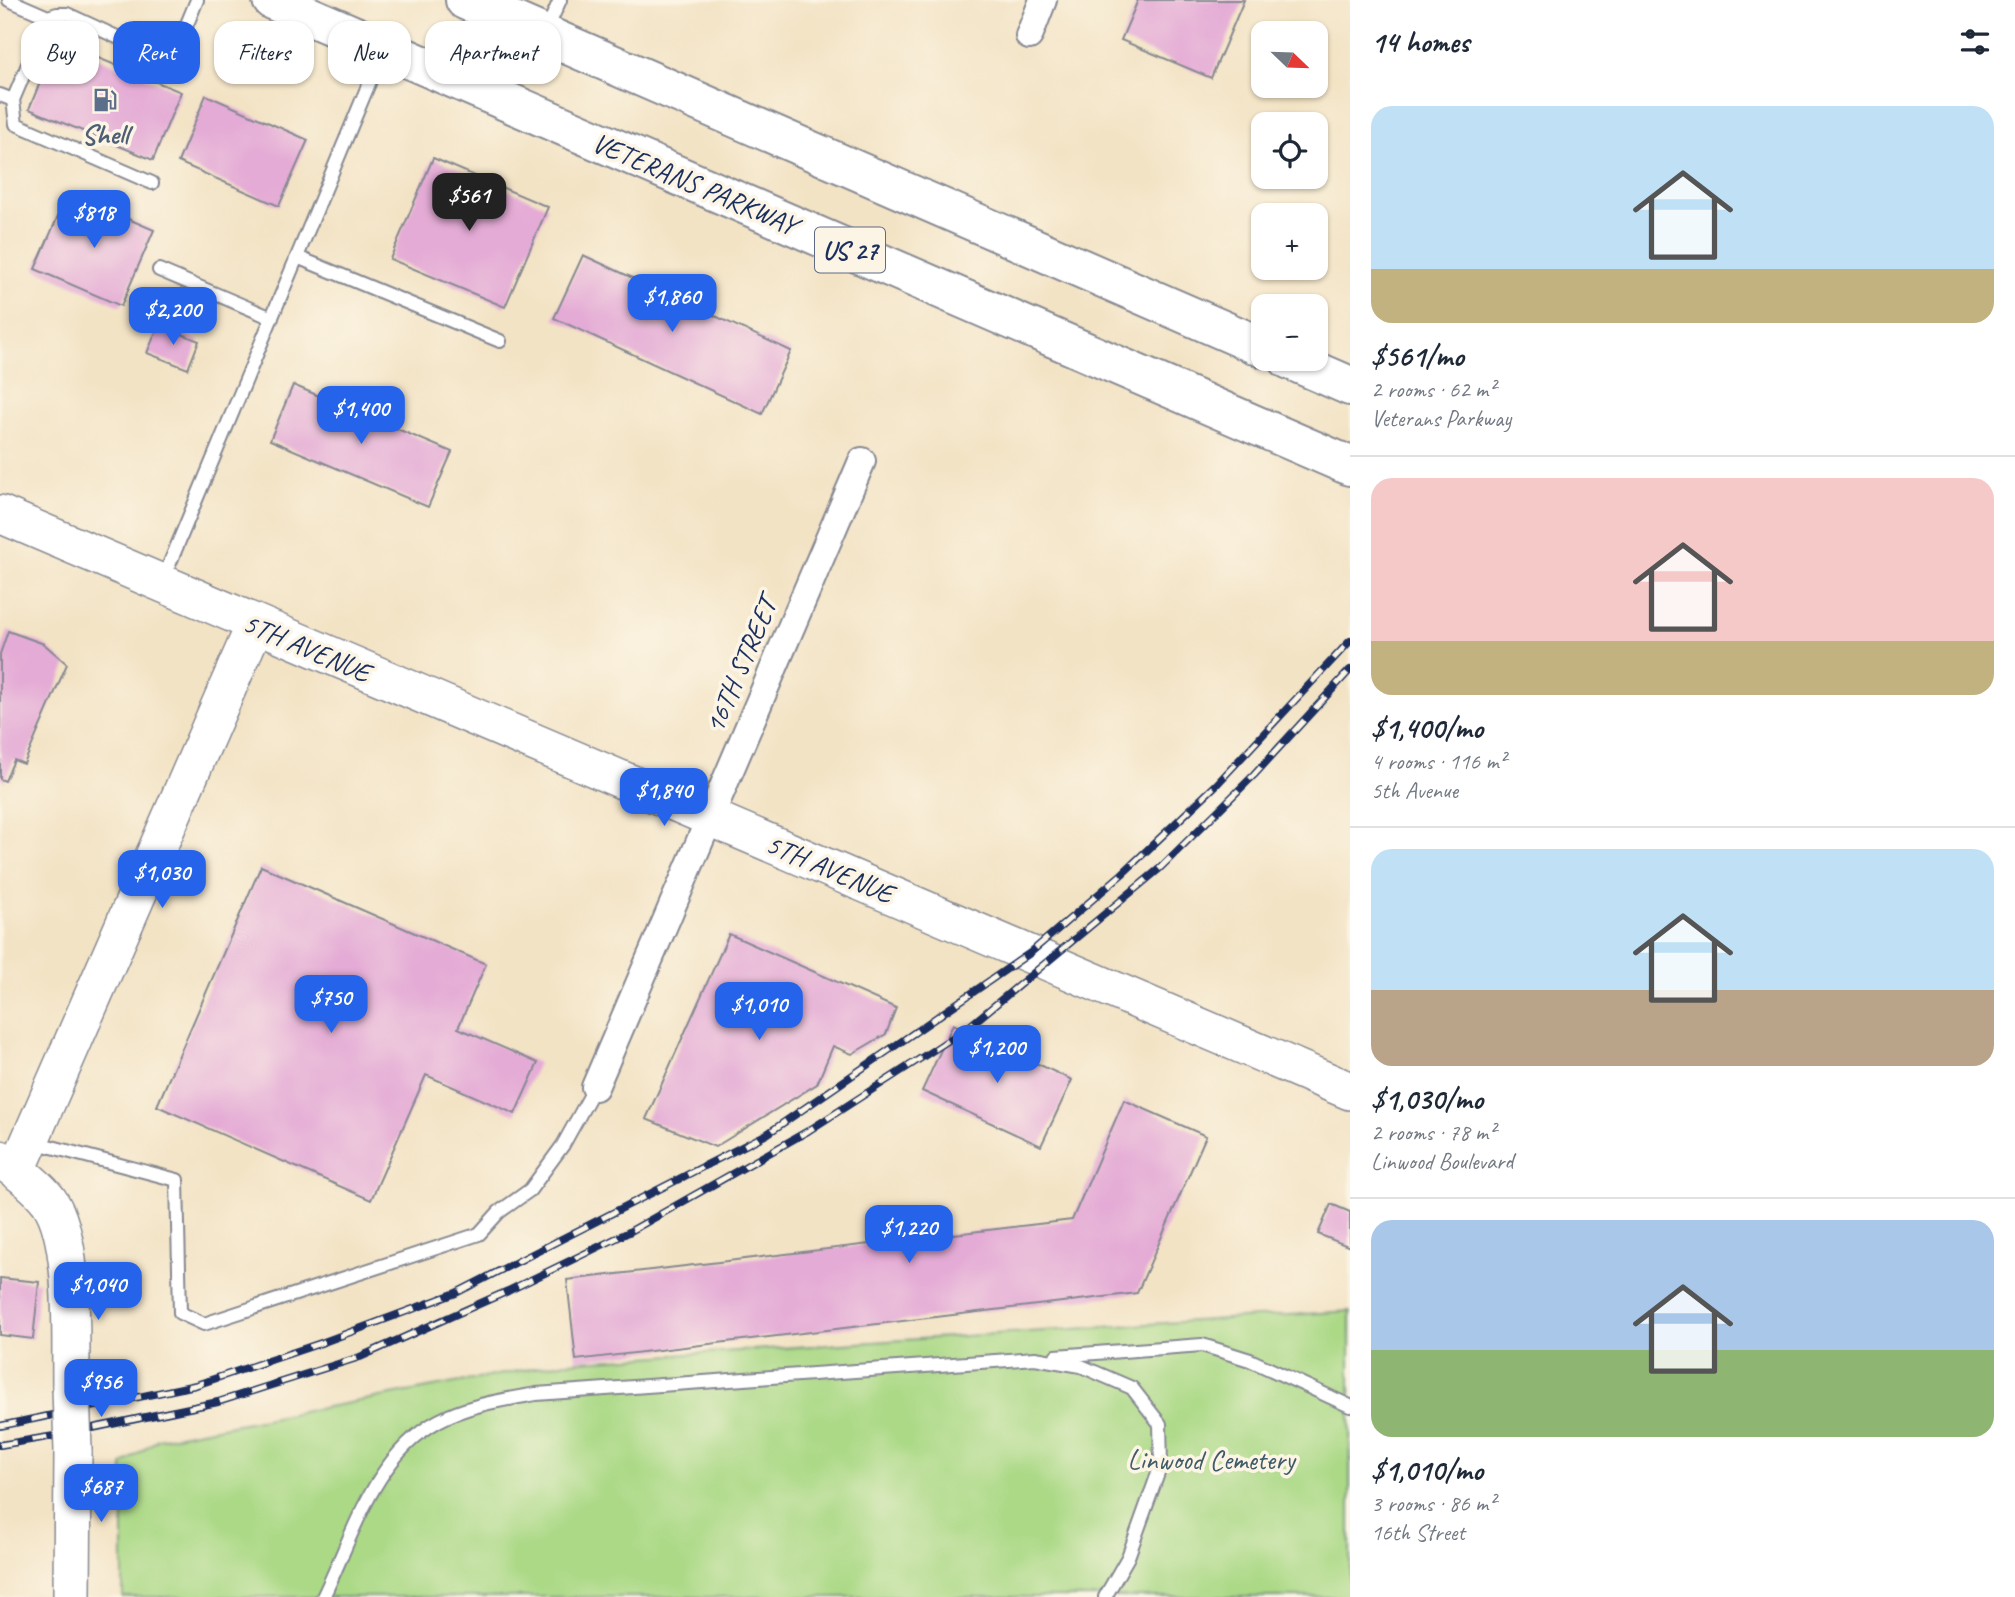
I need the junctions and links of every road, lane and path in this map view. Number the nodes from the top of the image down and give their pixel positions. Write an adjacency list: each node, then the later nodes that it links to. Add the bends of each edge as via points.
1 (9, 0): 9 (lane)
2 (72, 0): 8 (lane)
3 (197, 0): 8 (lane, via 179,41 158,56)
4 (272, 0): 12 (main road, VETERANS PARKWAY / US 27)
5 (465, 0): 10 (main road, US 27)
6 (560, 0): 11 (lane)
7 (1044, 0): 13 (street)
8 (67, 15): 9 (lane)
9 (48, 18): 18 (lane)
10 (512, 21)
11 (550, 21)
12 (328, 24)
13 (1029, 36)
14 (561, 42): 24 (main road, US 27)
15 (411, 60): 27 (main road, VETERANS PARKWAY / US 27)
16 (368, 84): 20 (lane)
17 (0, 95): 18 (lane)
18 (13, 100): 19 (lane, via 16,124)
19 (152, 183)
20 (297, 257): 22 (lane); 23 (lane)
21 (159, 270): 22 (lane)
22 (272, 318): 30 (lane)
23 (500, 341)
24 (1251, 342)
25 (1316, 371): 26 (main road)
26 (1350, 386)
27 (1334, 459)
28 (862, 461): 32 (street, 16TH STREET)
29 (0, 514): 30 (street, 5TH AVENUE)
30 (161, 584): 31 (street, 5TH AVENUE)
31 (255, 625): 32 (street, 5TH AVENUE); 35 (street)
32 (709, 816): 33 (street, 16TH STREET); 34 (street, 5TH AVENUE)
33 (595, 1087): 35 (lane, via 563,1145 530,1190 499,1212 479,1234 204,1324 180,1313 177,1180)
34 (1350, 1091)
35 (16, 1157): 38 (street, bridge, via 50,1202 63,1228 68,1258)
36 (1035, 1358): 37 (lane, via 1202,1345 1250,1360); 39 (lane, via 536,1394 479,1405 439,1420 409,1440 371,1492); 40 (lane, via 1081,1366 1132,1388 1160,1424 1161,1465 1128,1557)
37 (1350, 1406)
38 (72, 1597)
39 (323, 1597)
40 (1105, 1597)

